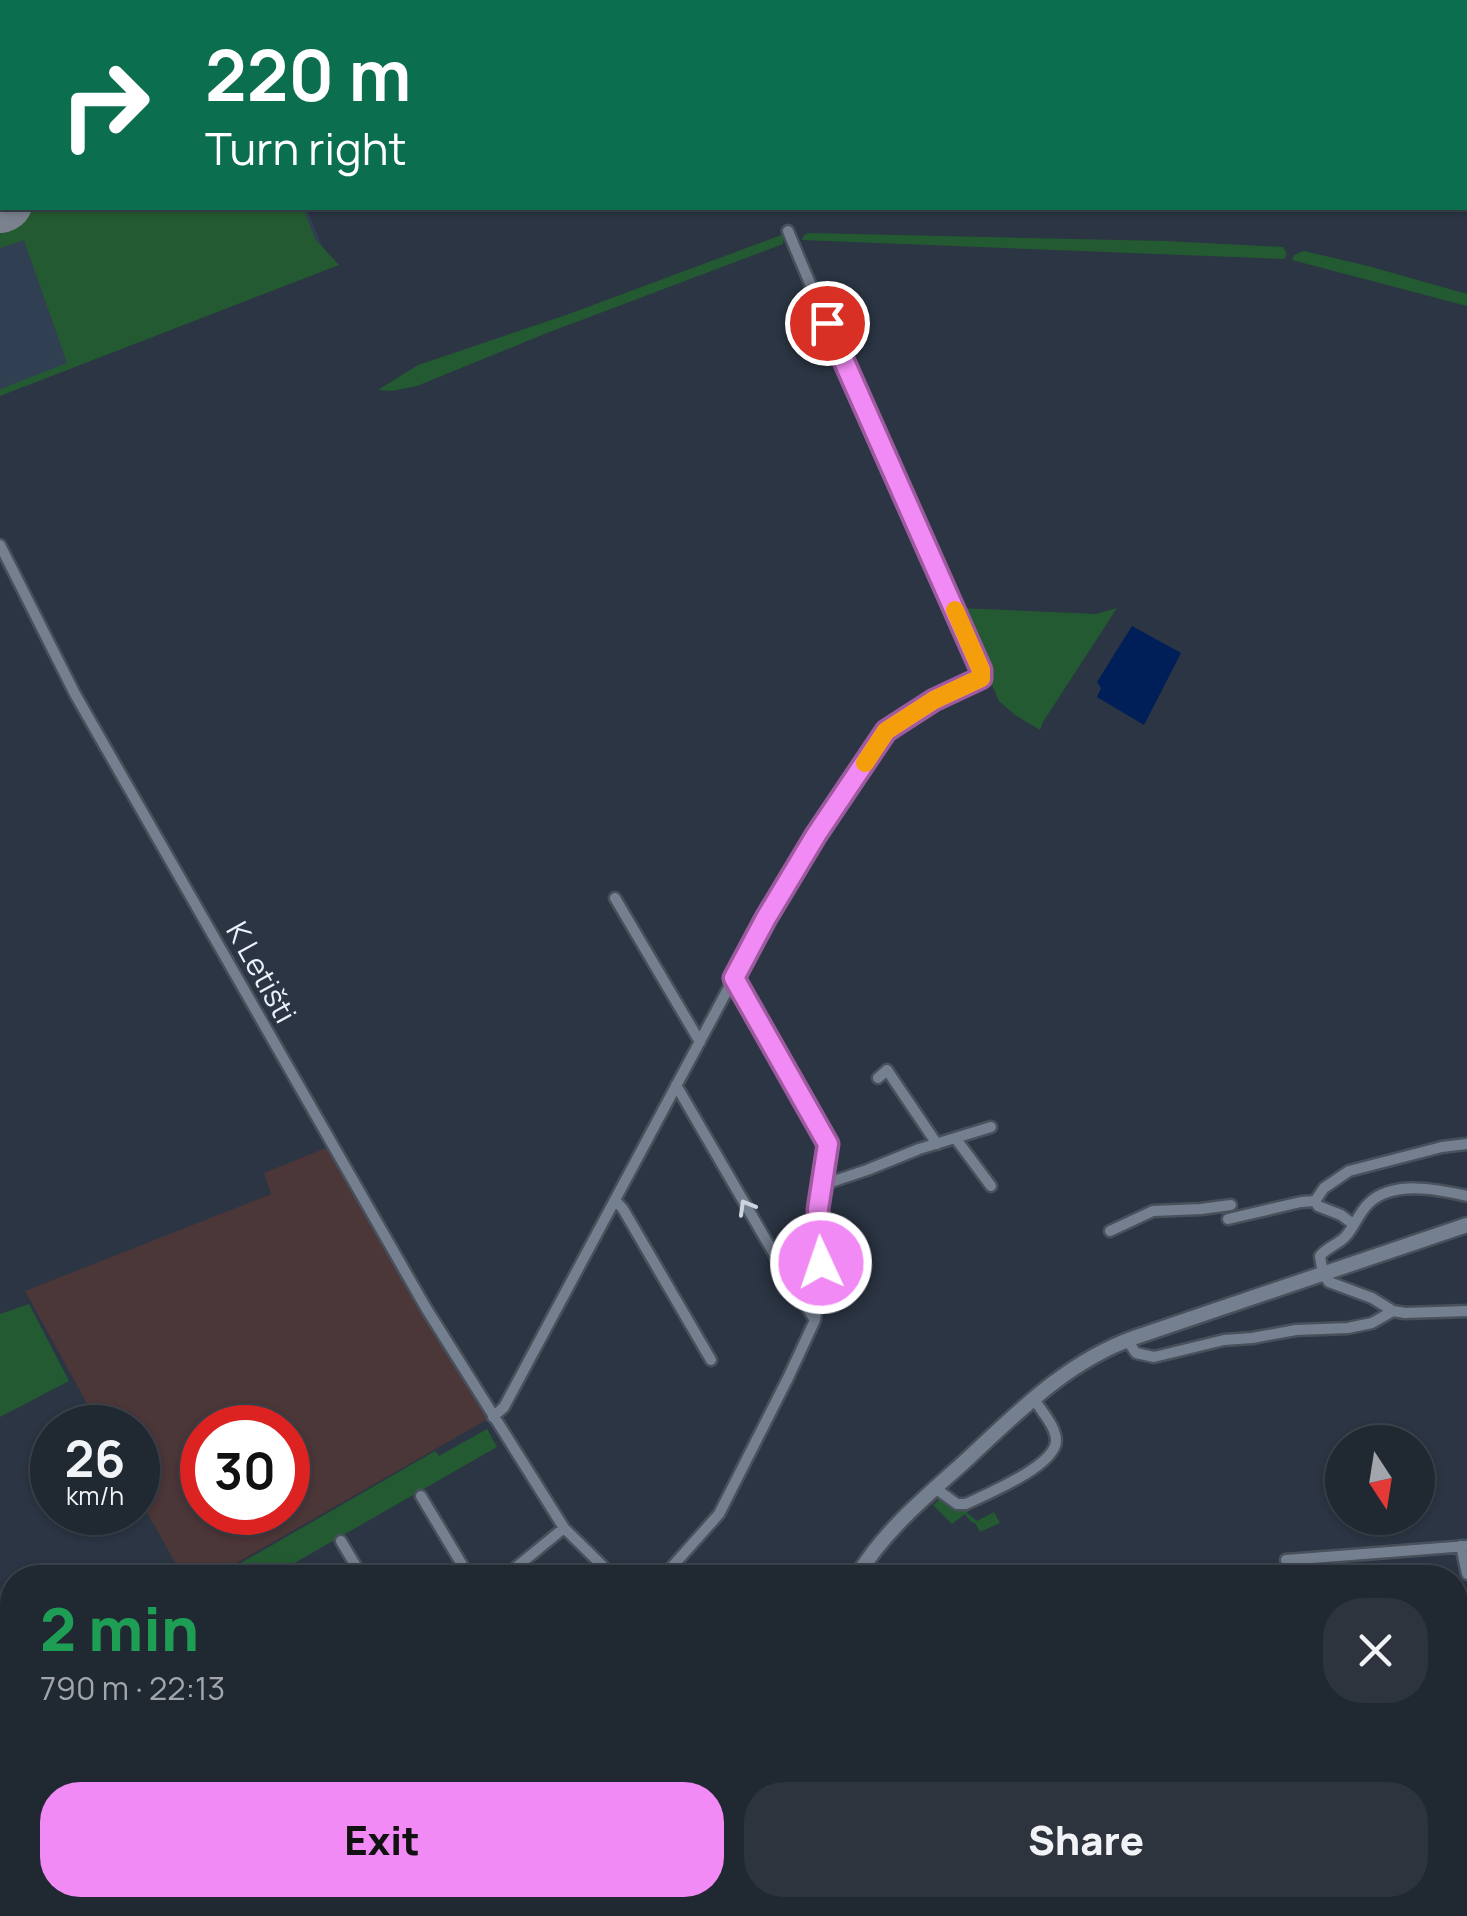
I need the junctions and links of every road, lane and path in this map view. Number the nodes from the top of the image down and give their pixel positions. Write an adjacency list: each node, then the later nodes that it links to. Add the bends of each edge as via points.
1 (788, 231): 4 (street, via 981,678 886,731 816,835)
2 (0, 545): 29 (street, K Letišti, via 75,694)
3 (616, 898): 5 (street)
4 (734, 978): 5 (street); 12 (street, via 826,1139)
5 (700, 1042): 7 (street)
6 (878, 1078): 10 (street, via 887,1070)
7 (676, 1085): 15 (street); 25 (street, one-way to 7)
8 (991, 1127): 9 (street)
9 (956, 1139): 10 (street); 13 (street)
10 (937, 1144): 12 (street)
11 (1467, 1144): 16 (street, via 1349,1171)
12 (822, 1185): 25 (street)
13 (991, 1186)
14 (1467, 1196): 19 (street, via 1386,1192)
15 (615, 1200): 27 (street); 29 (street)
16 (1315, 1201): 18 (street); 19 (street)
17 (1231, 1204): 21 (street, via 1153,1210)
18 (1228, 1219)
19 (1353, 1224): 22 (street, via 1320,1256)
20 (1467, 1225): 22 (main road)
21 (1110, 1231)
22 (1322, 1274): 24 (street); 26 (main road)
23 (1467, 1310): 24 (street)
24 (1393, 1311): 26 (street, via 1348,1328 1224,1340 1154,1356 1136,1354)
25 (815, 1320): 40 (street, via 719,1514)
26 (1127, 1340): 28 (main road, via 1070,1369)
27 (711, 1360)
28 (1034, 1399): 30 (main road); 30 (street, via 1056,1439 1049,1456 966,1504)
29 (494, 1417): 32 (street, K Letišti)
30 (935, 1488): 41 (main road)
31 (421, 1496): 37 (street)
32 (564, 1528): 38 (street); 39 (street, K Letišti)
33 (341, 1541): 36 (street)
34 (1464, 1546): 35 (street)
35 (1286, 1560)
36 (355, 1565)
37 (462, 1565)
38 (519, 1565)
39 (602, 1565)
40 (674, 1565)
41 (865, 1565)

